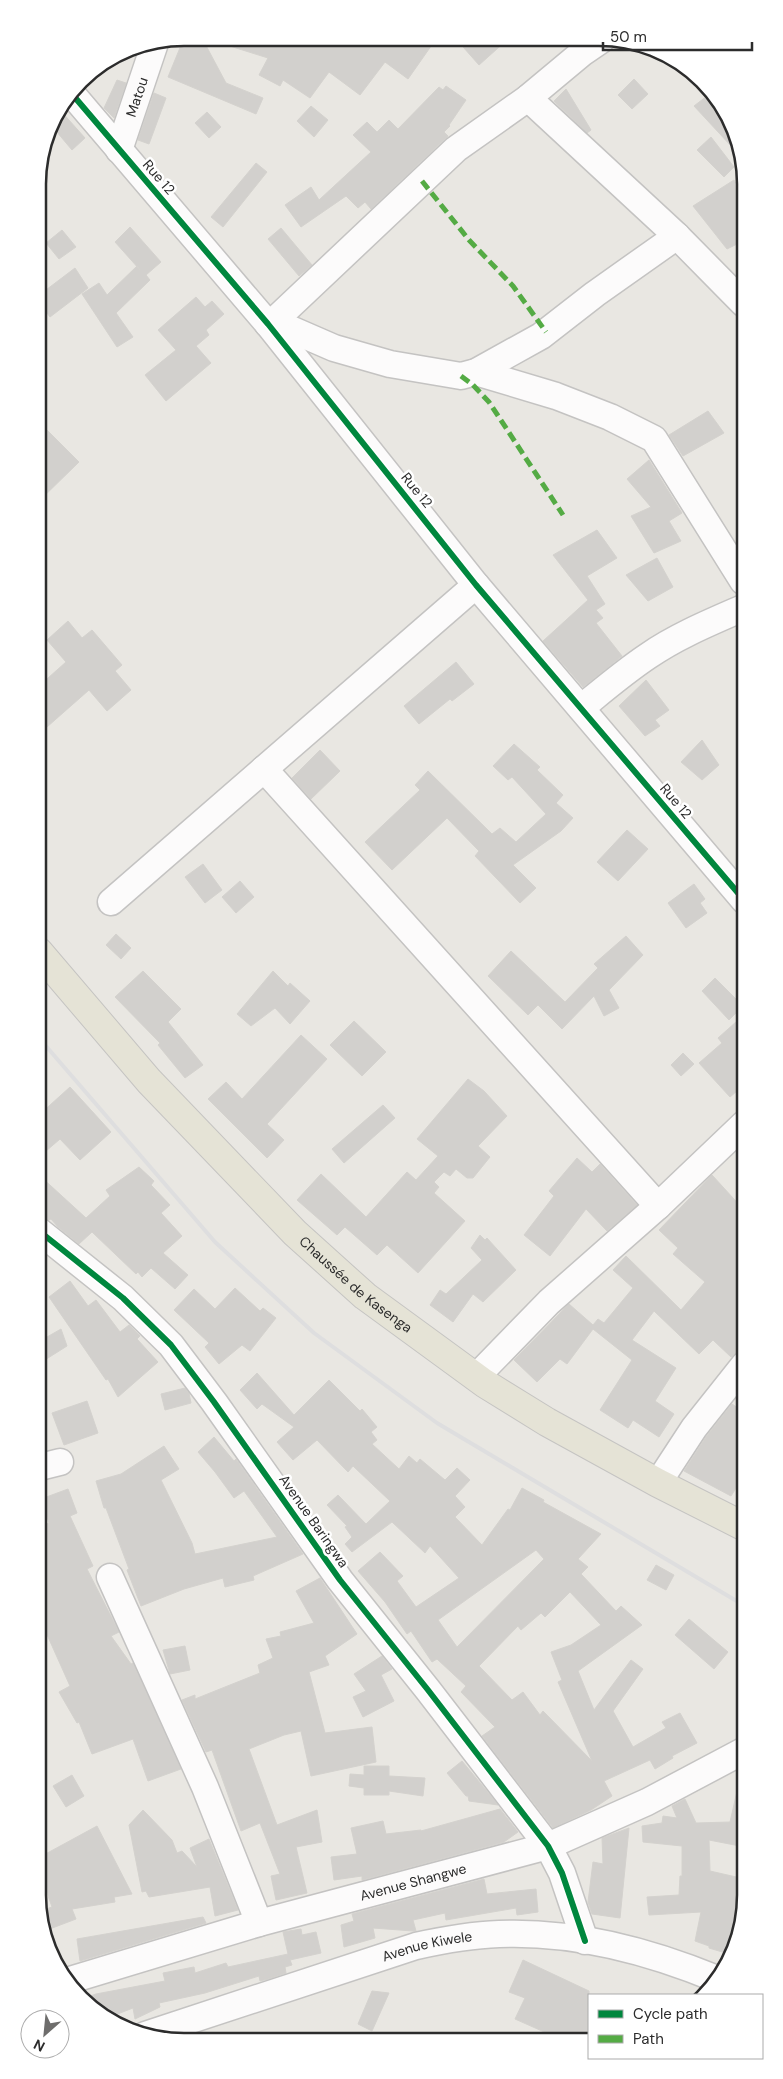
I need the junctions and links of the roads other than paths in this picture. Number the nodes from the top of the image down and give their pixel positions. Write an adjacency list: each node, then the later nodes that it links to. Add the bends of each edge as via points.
1 (592, 46): 3 (street)
2 (153, 50): 5 (street, Matou)
3 (528, 98): 6 (street); 8 (street, via 456,149)
4 (76, 99): 5 (street, Rue 12)
5 (119, 150): 8 (street, Rue 12)
6 (677, 236): 7 (street); 9 (street, via 541,336)
7 (737, 297)
8 (272, 322): 9 (street, via 334,348 390,364 461,376); 11 (street, Rue 12)
9 (476, 372): 10 (street, via 556,396 654,439)
10 (737, 570)
11 (476, 585): 13 (street, Rue 12); 14 (street)
12 (737, 611): 13 (street, via 693,630 649,656)
13 (581, 708): 15 (street, Rue 12)
14 (264, 769): 16 (street); 19 (street)
15 (737, 891)
16 (112, 902)
17 (47, 961): 22 (main road, Chaussée de Kasenga, via 149,1081 296,1233 365,1296)
18 (736, 1131): 19 (street)
19 (658, 1206): 22 (street, via 549,1302)
20 (46, 1237): 27 (street, Avenue Baringwa, via 123,1298 171,1345 340,1580)
21 (736, 1375): 23 (street, via 694,1428)
22 (476, 1377): 23 (main road, Chaussée de Kasenga, via 547,1422)
23 (658, 1484): 24 (main road, Chaussée de Kasenga)
24 (736, 1523)
25 (110, 1577): 28 (street, via 206,1788)
26 (736, 1755): 27 (street, Avenue Shangwe, via 647,1802)
27 (548, 1846): 28 (street, Avenue Shangwe); 29 (street, Avenue Baringwa, via 562,1873)
28 (259, 1923): 31 (street, Avenue Shangwe)
29 (585, 1941): 30 (street, Avenue Kiwele, via 684,1965); 32 (street, Avenue Kiwele, via 540,1935 458,1937 416,1946)
30 (710, 1975)
31 (75, 1979)
32 (159, 2030)

